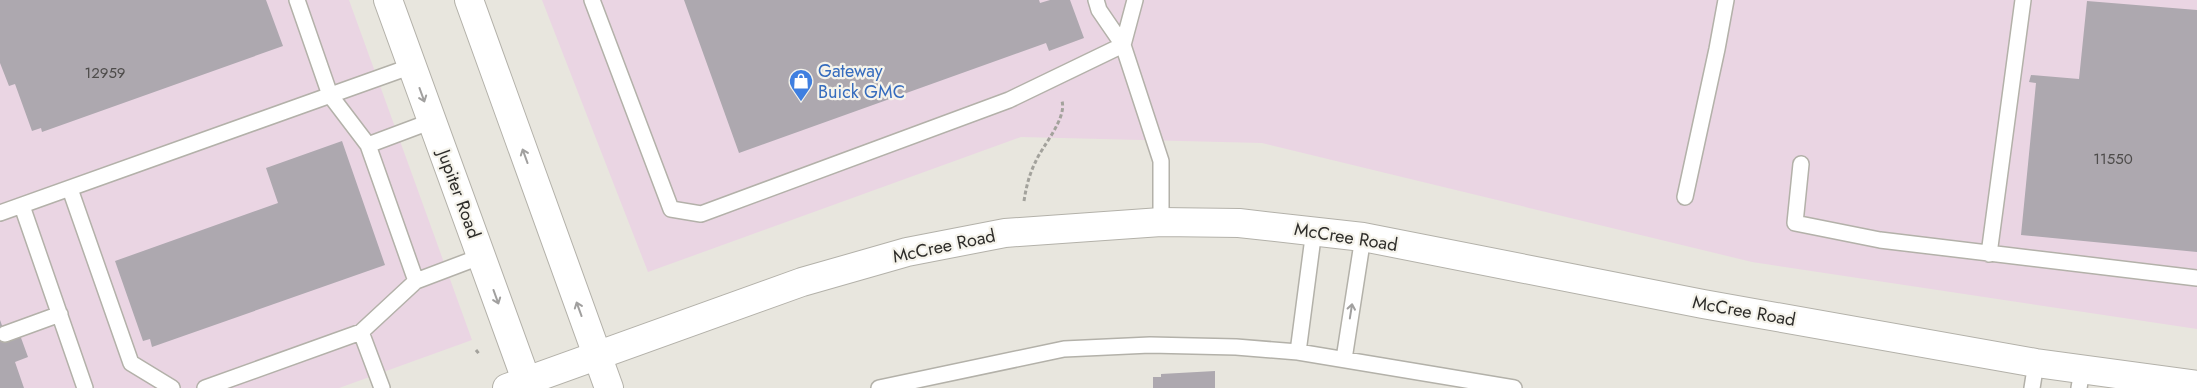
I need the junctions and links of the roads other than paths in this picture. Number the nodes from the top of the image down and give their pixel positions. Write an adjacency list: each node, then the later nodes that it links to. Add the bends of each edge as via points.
1 (297, 0): 11 (lane)
2 (388, 0): 10 (street, Jupiter Road)
3 (469, 0): 30 (street, one-way to 3)
4 (592, 0): 9 (lane, via 671,209 701,214 1009,100)
5 (1096, 0): 9 (lane, via 1099,10)
6 (1135, 0): 9 (lane)
7 (1726, 0): 16 (lane)
8 (2023, 0): 22 (lane)
9 (1123, 45): 19 (lane, via 1161,161)
10 (412, 66): 11 (lane); 12 (street, Jupiter Road, one-way to 12)
11 (330, 94): 13 (lane); 15 (lane)
12 (432, 121): 13 (lane); 23 (street, Jupiter Road)
13 (368, 145): 25 (lane)
14 (1801, 164): 22 (lane, via 1795,223 1880,240)
15 (70, 189): 17 (lane); 37 (lane, via 131,363)
16 (1685, 197)
17 (22, 206): 18 (lane); 26 (lane)
18 (0, 213)
19 (1161, 222): 20 (street, McCree Road, via 1239,223); 30 (street, McCree Road, via 1005,232 907,252 802,282)
20 (1314, 230): 21 (street, McCree Road); 29 (lane)
21 (1363, 237): 31 (lane, one-way to 21); 32 (street, McCree Road, via 1703,304)
22 (1989, 254): 24 (lane)
23 (482, 256): 25 (lane); 35 (street, Jupiter Road, one-way to 35)
24 (2197, 278)
25 (416, 281): 27 (lane)
26 (60, 314): 28 (lane); 36 (lane)
27 (361, 332): 38 (lane); 39 (lane)
28 (5, 334)
29 (1298, 352): 31 (lane); 41 (lane, via 1150,345 1064,349)
30 (596, 355): 35 (street, McCree Road); 40 (street)
31 (1344, 359): 42 (lane)
32 (2034, 375): 33 (street, McCree Road)
33 (2080, 379): 34 (street, McCree Road)
34 (2197, 385)
35 (521, 386)
36 (85, 388)
37 (172, 388)
38 (205, 388)
39 (382, 388)
40 (608, 388)
41 (879, 388)
42 (1514, 388)

